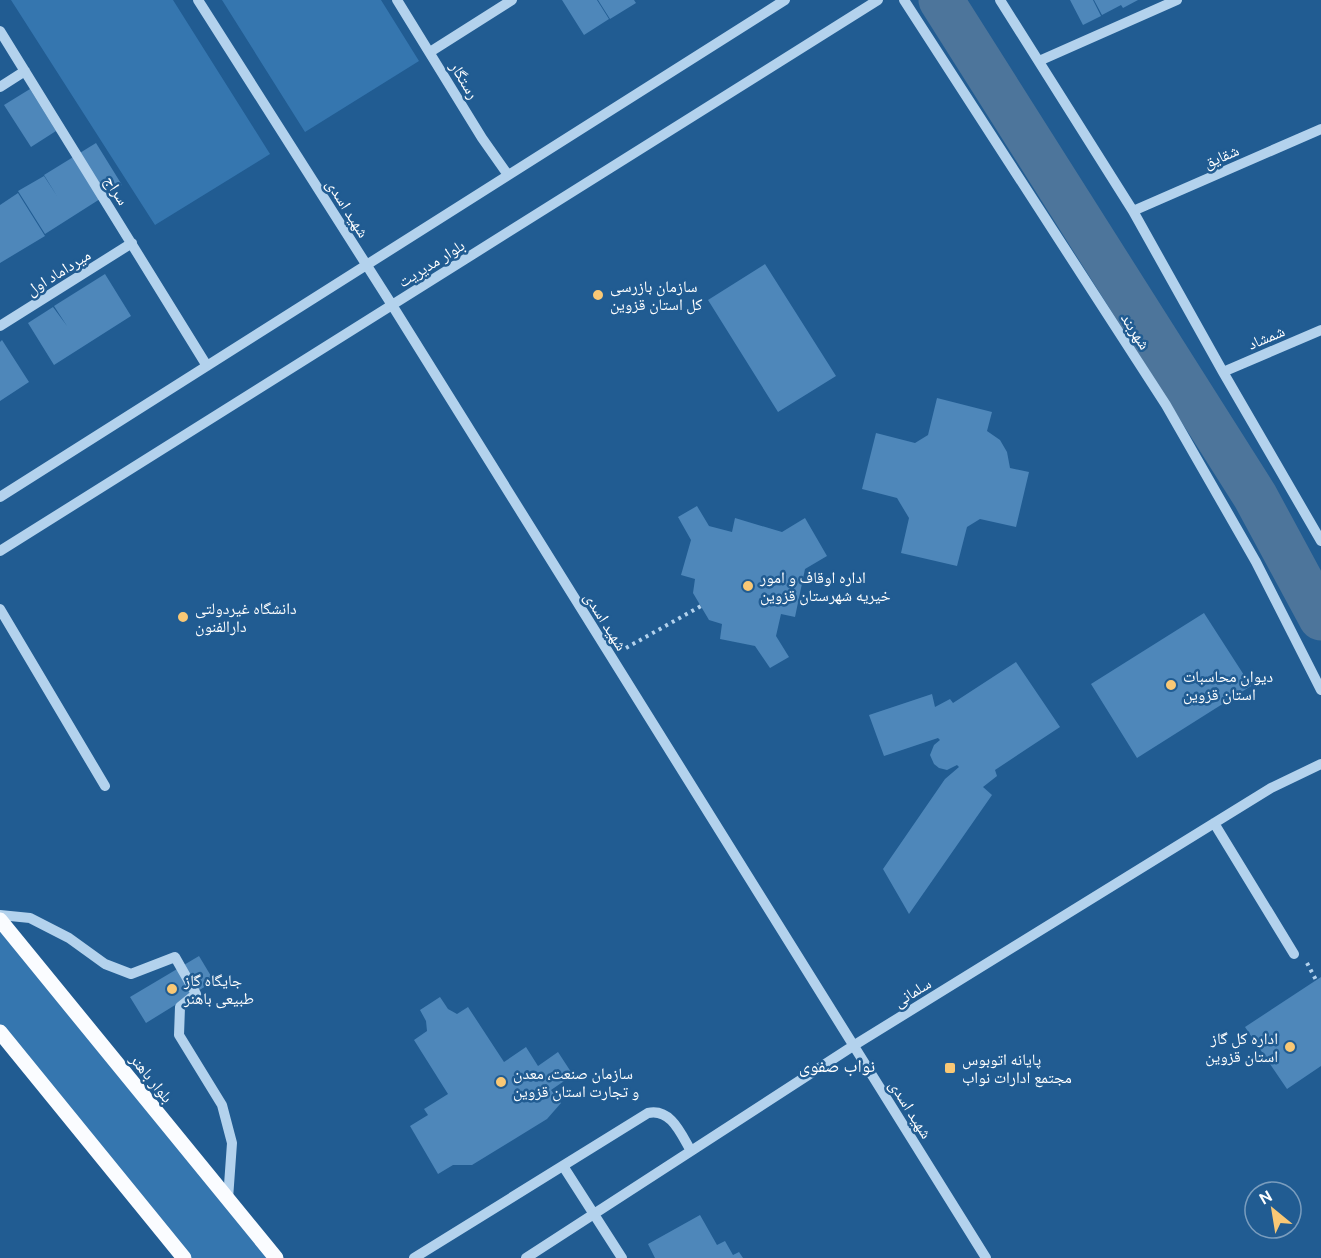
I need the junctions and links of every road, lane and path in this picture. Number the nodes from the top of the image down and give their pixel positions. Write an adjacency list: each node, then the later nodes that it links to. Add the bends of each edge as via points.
1 (198, 0): 18 (street, شهید اسدی)
2 (397, 0): 10 (street, رستگار)
3 (512, 0): 10 (street)
4 (785, 0): 15 (street, بلوار مدیریت)
5 (878, 0): 19 (street, بلوار مدیریت)
6 (904, 0): 31 (street, شهربند, via 1166,405 1256,562)
7 (1000, 0): 11 (street)
8 (1178, 0): 11 (street)
9 (0, 31): 12 (street, سراج)
10 (430, 52): 15 (street, رستگار)
11 (1039, 61): 16 (street)
12 (25, 71): 13 (street); 17 (street, سراج)
13 (0, 87)
14 (1321, 129): 16 (street, شقایق)
15 (508, 176): 18 (street, بلوار مدیریت)
16 (1133, 210): 23 (street)
17 (132, 243): 20 (street, میرداماد اول); 22 (street, سراج)
18 (366, 265): 19 (street, شهید اسدی); 22 (street, بلوار مدیریت)
19 (392, 305): 27 (street, بلوار مدیریت); 30 (street, شهید اسدی)
20 (0, 326)
21 (1321, 330): 23 (street, شمشاد)
22 (207, 366): 24 (street, بلوار مدیریت)
23 (1223, 372): 25 (street)
24 (0, 497)
25 (1318, 527): 26 (street)
26 (1321, 541)
27 (0, 550)
28 (701, 606): 30 (path)
29 (0, 609): 33 (street)
30 (610, 656): 38 (street, شهید اسدی)
31 (1321, 690)
32 (1321, 764): 34 (street, سلمانی, via 1271,788)
33 (105, 786)
34 (1214, 823): 36 (street); 38 (street, سلمانی)
35 (0, 918): 41 (main road, بلوار باهنر); 41 (street, via 30,918 69,938 105,964 132,974 175,957 196,994 180,1007 179,1035 222,1105 232,1143)
36 (1294, 954)
37 (0, 1032): 43 (main road)
38 (854, 1046): 39 (street, سلمانی); 48 (street, شهید اسدی)
39 (691, 1151): 40 (street, via 672,1121 657,1111); 42 (street, سلمانی)
40 (563, 1166): 42 (street); 45 (street)
41 (228, 1199): 44 (main road, بلوار باهنر)
42 (594, 1214): 46 (street, سلمانی); 47 (street)
43 (184, 1258)
44 (276, 1258)
45 (414, 1258)
46 (526, 1258)
47 (622, 1258)
48 (986, 1258)

